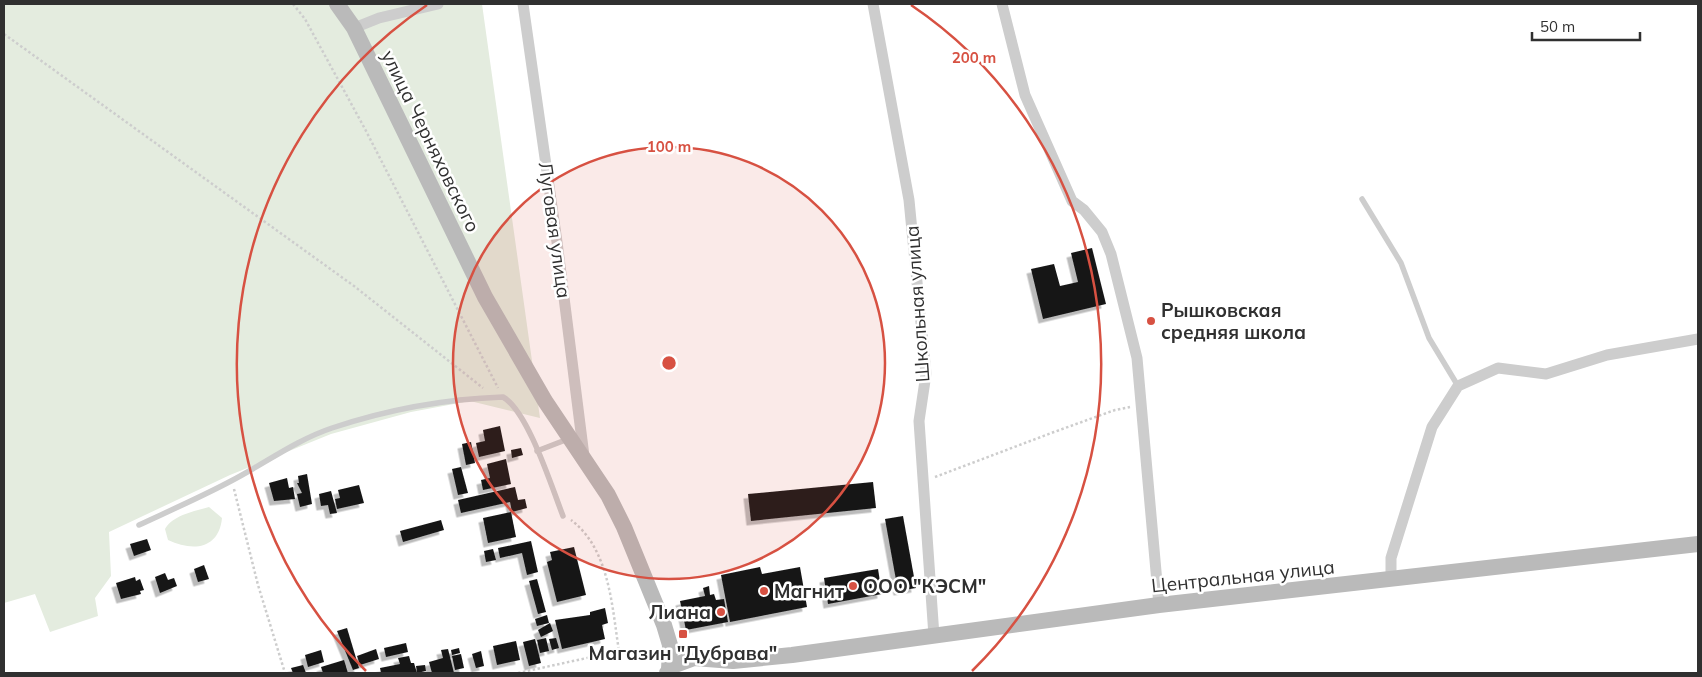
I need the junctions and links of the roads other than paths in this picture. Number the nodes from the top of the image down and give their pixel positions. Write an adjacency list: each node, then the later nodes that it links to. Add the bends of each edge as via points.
1 (337, 4): 6 (main road, улица Черняховского)
2 (438, 4): 6 (street, via 379,18)
3 (523, 4): 12 (street, Луговая улица)
4 (873, 4): 19 (street, Школьная улица, via 909,200 926,374 919,421)
5 (1002, 4): 17 (street, via 1025,95 1072,201 1102,232 1111,254 1137,358)
6 (354, 28): 10 (main road, улица Черняховского, via 485,297)
7 (1362, 199): 9 (lane, via 1401,263 1430,338)
8 (1698, 339): 9 (street, via 1607,355 1546,374 1498,368)
9 (1458, 386): 16 (street, via 1432,427 1391,558)
10 (570, 438): 11 (lane); 12 (main road, улица Черняховского)
11 (537, 451): 13 (lane); 14 (lane, via 517,408 503,397 461,399 396,410 331,428 232,481)
12 (584, 457): 18 (main road, улица Черняховского, via 624,527)
13 (563, 516)
14 (138, 525)
15 (1698, 544): 16 (main road, Центральная улица)
16 (1391, 580): 17 (main road, Центральная улица)
17 (1159, 605): 19 (main road, Центральная улица)
18 (664, 625): 21 (main road, via 684,649); 22 (main road, via 670,645)
19 (934, 636): 20 (main road, Центральная улица)
20 (792, 655): 21 (main road); 24 (main road, via 765,663)
21 (711, 660): 22 (main road, via 684,660); 23 (main road)
22 (667, 672)
23 (728, 673)
24 (752, 673)

